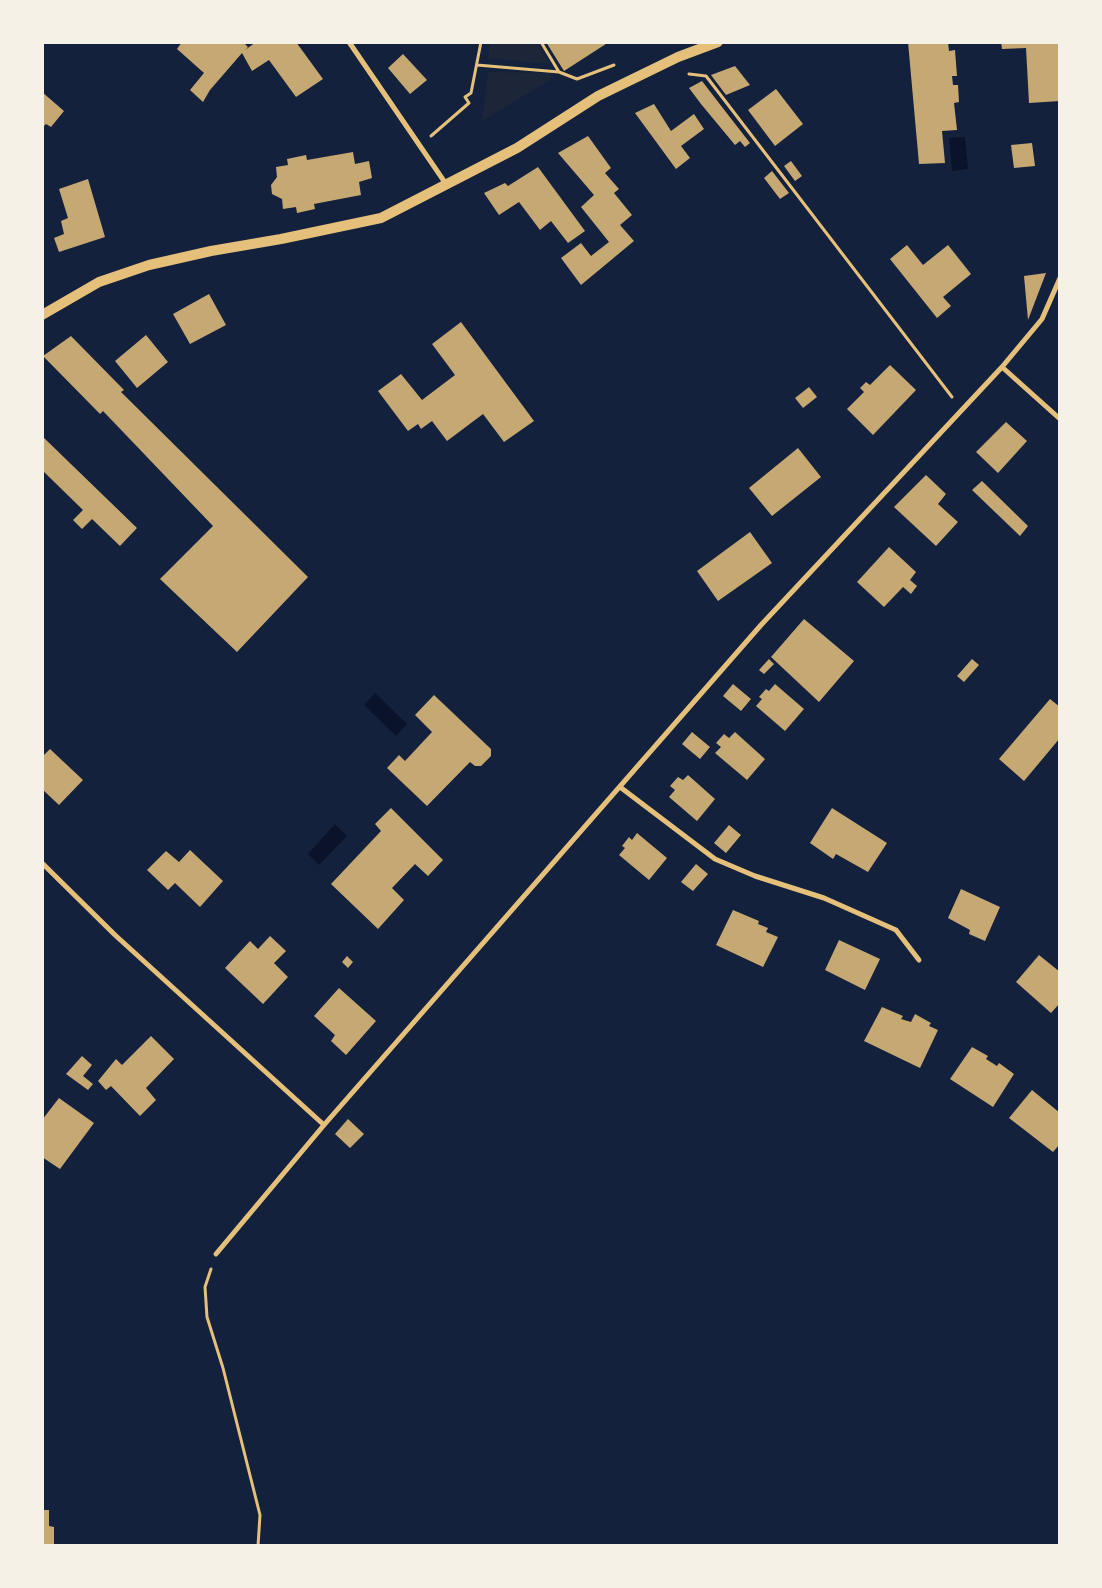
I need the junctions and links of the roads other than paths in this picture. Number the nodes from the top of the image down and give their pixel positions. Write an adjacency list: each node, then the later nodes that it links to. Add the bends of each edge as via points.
1 (349, 42): 3 (street)
2 (718, 42): 3 (main road, via 598,96 517,148)
3 (447, 186): 5 (main road, via 381,218 149,265 99,282)
4 (1060, 278): 6 (street, via 1042,319)
5 (42, 315)
6 (1002, 367): 7 (street); 8 (street, via 761,625)
7 (1060, 419)
8 (620, 787): 10 (street, via 715,859 755,876 824,898 896,930); 11 (street)
9 (42, 863): 11 (street, via 115,935)
10 (919, 960)
11 (324, 1125): 12 (street)
12 (216, 1254)

